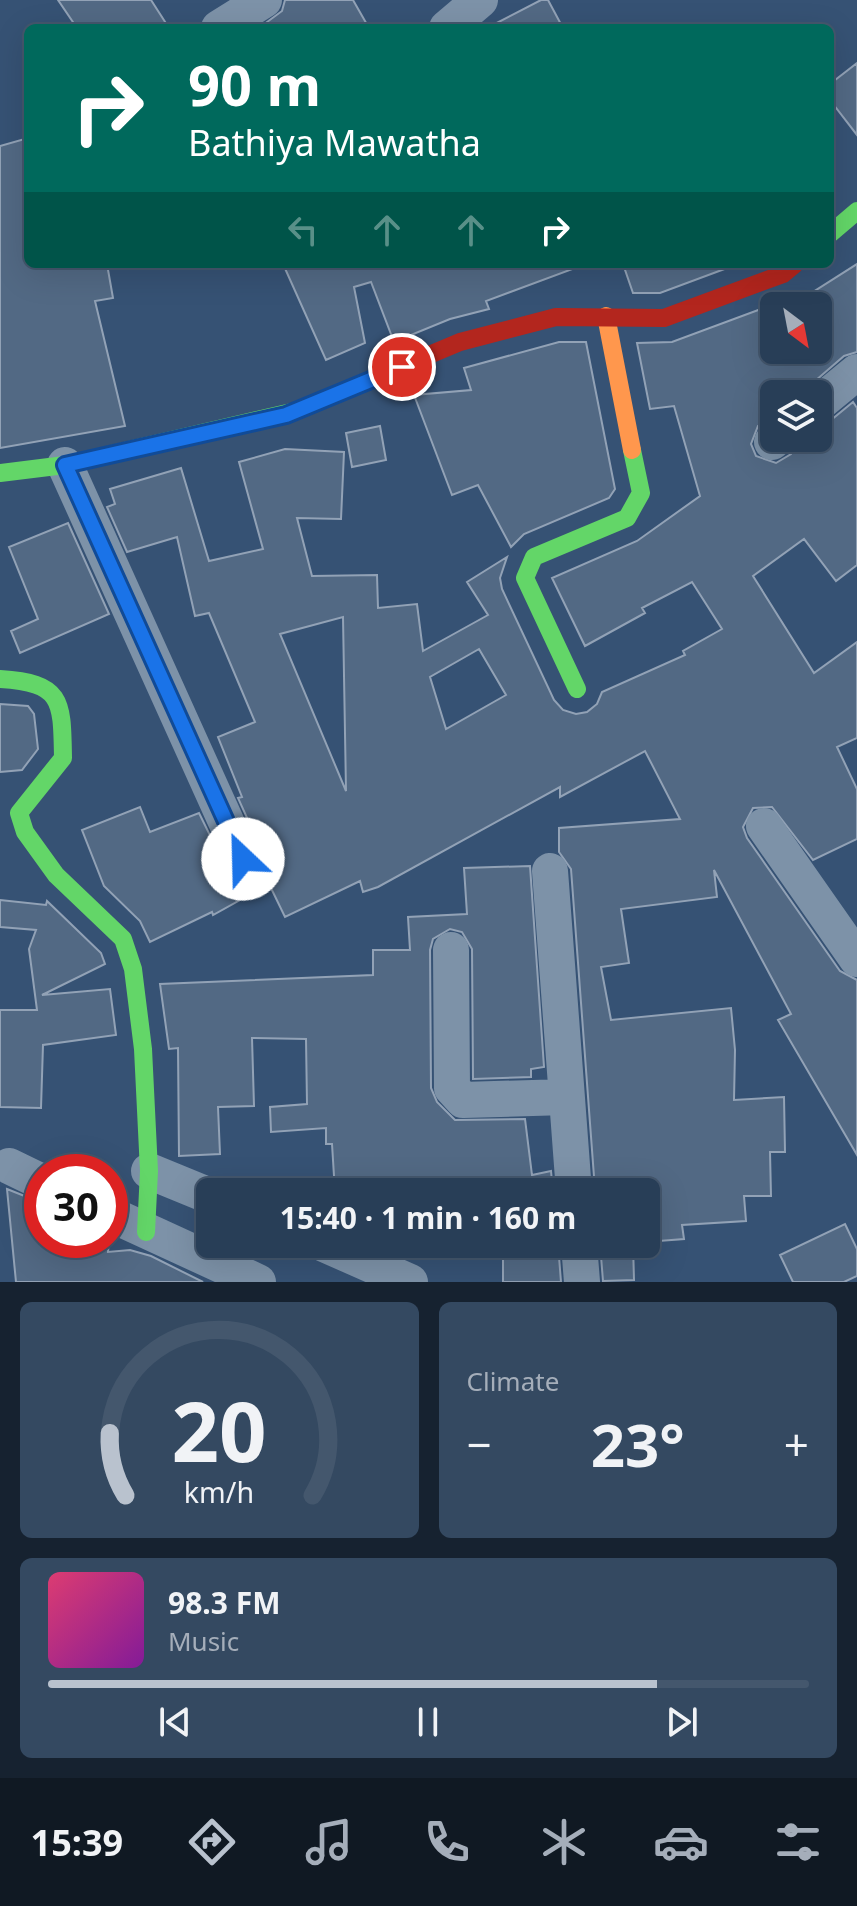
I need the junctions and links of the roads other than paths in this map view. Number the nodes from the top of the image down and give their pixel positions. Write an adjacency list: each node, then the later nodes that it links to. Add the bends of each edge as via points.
1 (264, 0): 3 (street)
2 (480, 0): 4 (street)
3 (225, 24)
4 (452, 24)
5 (857, 211): 6 (street)
6 (834, 231)
7 (790, 268): 8 (street, via 664,318)
8 (606, 316): 9 (street, via 556,317 474,339 286,415); 12 (street, via 641,493 627,518 534,557 525,578)
9 (65, 465): 10 (street); 14 (street)
10 (0, 473)
11 (0, 679): 20 (street, via 37,683 59,705 63,758 19,813 25,832 56,875 123,939 133,969 143,1049)
12 (577, 689)
13 (764, 826): 17 (street)
14 (243, 859)
15 (550, 871): 18 (street)
16 (451, 950): 18 (street, via 452,1088 463,1100)
17 (857, 959)
18 (566, 1097): 22 (street)
19 (9, 1166): 21 (street)
20 (149, 1171): 23 (street); 25 (street)
21 (24, 1173)
22 (573, 1178)
23 (196, 1190)
24 (128, 1223): 25 (street)
25 (146, 1232): 28 (street)
26 (356, 1258): 29 (street)
27 (580, 1258): 30 (street)
28 (258, 1282)
29 (410, 1282)
30 (582, 1282)

